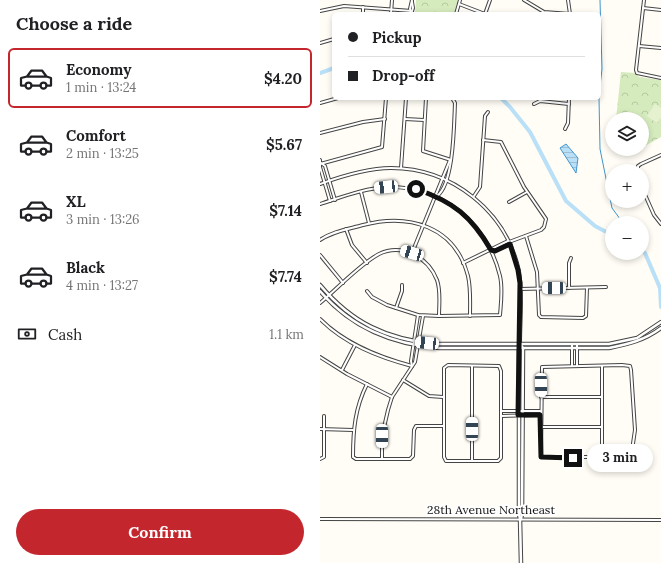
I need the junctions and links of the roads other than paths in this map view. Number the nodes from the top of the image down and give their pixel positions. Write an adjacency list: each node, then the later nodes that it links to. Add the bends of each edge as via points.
1 (392, 0): 11 (street)
2 (460, 0): 8 (street)
3 (490, 0): 19 (street)
4 (524, 0): 20 (street)
5 (568, 0): 21 (street)
6 (644, 0): 10 (street)
7 (412, 1): 14 (street)
8 (459, 4): 17 (street); 18 (street)
9 (363, 7): 11 (street); 13 (street, via 341,6); 15 (street)
10 (643, 8): 12 (street); 24 (street)
11 (392, 9): 14 (street); 16 (street)
12 (661, 10)
13 (320, 11)
14 (412, 11)
15 (362, 12)
16 (391, 12)
17 (457, 12)
18 (480, 12)
19 (486, 12)
20 (544, 12)
21 (570, 12)
22 (332, 40): 23 (street)
23 (320, 43)
24 (639, 46): 25 (street); 26 (street, via 637,74)
25 (661, 48)
26 (661, 78)
27 (332, 100): 33 (street)
28 (386, 100): 38 (street)
29 (406, 100): 37 (street)
30 (426, 100): 39 (street)
31 (453, 100): 45 (street)
32 (569, 100): 35 (street)
33 (320, 103)
34 (534, 104): 35 (street, via 540,101)
35 (569, 104): 40 (street, via 568,123)
36 (488, 112): 42 (street, via 485,116)
37 (404, 118): 39 (street); 48 (street)
38 (385, 119): 41 (street, via 352,124); 46 (street, via 382,148)
39 (424, 120): 45 (street, via 422,151)
40 (565, 129)
41 (320, 133)
42 (483, 140): 55 (street, via 501,142); 57 (street, via 480,187)
43 (661, 155): 47 (street)
44 (320, 160): 46 (street)
45 (451, 160): 49 (street); 50 (street)
46 (320, 163): 51 (street, via 325,166); 52 (street)
47 (641, 164)
48 (401, 168): 49 (street); 51 (street, via 364,171)
49 (443, 178): 50 (street); 56 (street, via 436,192)
50 (446, 180): 56 (street); 57 (street)
51 (329, 181): 52 (street); 58 (street)
52 (324, 182): 53 (street); 59 (street)
53 (320, 184)
54 (361, 192): 56 (street, via 401,187); 58 (street); 63 (street)
55 (527, 192): 60 (street); 67 (street, via 546,219 544,227)
56 (437, 196): 65 (street); 70 (street, via 469,218)
57 (474, 196): 69 (street, via 494,217)
58 (335, 200): 59 (street)
59 (330, 201): 61 (street)
60 (509, 202)
61 (320, 204)
62 (649, 204): 64 (street)
63 (369, 223): 65 (street, via 399,219); 66 (street)
64 (661, 224)
65 (424, 225): 71 (street); 75 (street, via 449,242)
66 (346, 229): 68 (street); 74 (street, via 352,245)
67 (526, 236): 69 (street); 80 (street, via 537,272)
68 (320, 240)
69 (509, 242): 70 (street, via 495,251); 83 (street, via 518,270)
70 (491, 250): 75 (street); 93 (street, via 500,277 500,315)
71 (412, 253): 74 (street, via 389,250); 92 (street, via 426,263 436,279)
72 (320, 255): 76 (street)
73 (571, 258): 81 (street)
74 (367, 263): 76 (street)
75 (463, 263): 93 (street, via 470,288)
76 (344, 284): 86 (street)
77 (320, 285): 86 (street)
78 (402, 286): 89 (street)
79 (606, 287): 82 (street)
80 (538, 288): 81 (street); 82 (street, via 539,315 545,318 583,318 586,316); 83 (street)
81 (569, 288): 82 (street)
82 (587, 288)
83 (520, 289): 99 (street)
84 (320, 291): 87 (street)
85 (367, 291): 89 (street, via 372,297)
86 (330, 296): 87 (street); 98 (street, via 368,326)
87 (326, 298): 88 (street); 98 (street, via 344,316 363,328 387,339)
88 (320, 303)
89 (396, 308): 90 (street)
90 (418, 315): 91 (street); 98 (street)
91 (423, 316): 92 (street); 97 (street)
92 (439, 316): 93 (street)
93 (470, 316)
94 (320, 319): 101 (street)
95 (661, 322): 100 (street, via 637,338 618,343)
96 (661, 328): 106 (street, via 632,344 609,348)
97 (418, 342): 98 (street); 99 (street); 102 (street)
98 (413, 344): 102 (street); 108 (street)
99 (520, 344): 103 (street); 104 (street); 105 (street)
100 (577, 344): 103 (street); 106 (street)
101 (355, 345): 108 (street, via 387,359); 113 (street)
102 (418, 346): 104 (street); 108 (street)
103 (572, 346): 105 (street); 106 (street); 110 (street)
104 (519, 348): 105 (street); 122 (street)
105 (523, 348): 123 (street)
106 (577, 348): 111 (street)
107 (320, 357): 113 (street)
108 (412, 366): 114 (street)
109 (472, 366): 118 (street, via 448,365 444,368); 121 (street, via 499,366); 138 (street)
110 (572, 366): 111 (street); 119 (street, via 542,368)
111 (577, 366): 112 (street)
112 (602, 366): 116 (street); 136 (street, via 630,366 635,430 631,458)
113 (342, 370): 115 (street)
114 (403, 380): 117 (street); 118 (street, via 429,396)
115 (367, 384): 117 (street); 134 (street, via 357,408)
116 (602, 396): 119 (street); 131 (street)
117 (392, 397): 135 (street, via 384,423)
118 (443, 397): 129 (street)
119 (541, 397): 120 (street)
120 (540, 410): 123 (street); 126 (street)
121 (501, 411): 122 (street); 128 (street)
122 (519, 411): 123 (street); 124 (street)
123 (523, 411): 125 (street)
124 (518, 415): 125 (street); 128 (street); 140 (street)
125 (523, 415): 126 (street); 140 (street)
126 (540, 415): 130 (street)
127 (324, 416): 133 (street)
128 (501, 416): 138 (street, via 500,458 498,461)
129 (444, 426): 135 (street, via 416,426 413,456 410,459); 138 (street, via 446,461)
130 (540, 427): 131 (street); 136 (street, via 541,457)
131 (602, 427): 136 (street)
132 (320, 429): 133 (street)
133 (324, 429): 134 (street); 137 (street, via 324,457)
134 (353, 430): 135 (street, via 353,457)
135 (382, 458)
136 (602, 458)
137 (320, 459)
138 (472, 461)
139 (320, 519): 140 (street, 28th Avenue Northeast)
140 (520, 519): 141 (street, 28th Avenue Northeast); 142 (street)
141 (661, 520)
142 (521, 563)

